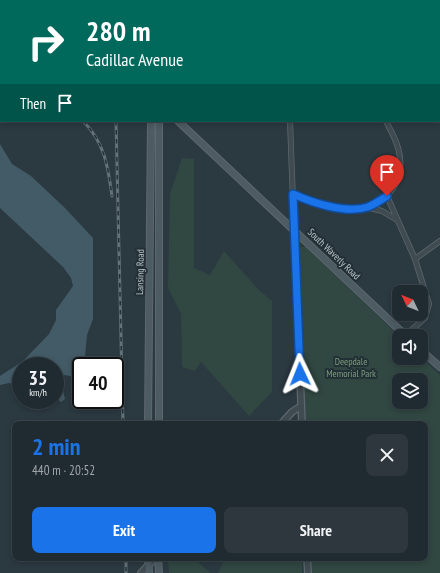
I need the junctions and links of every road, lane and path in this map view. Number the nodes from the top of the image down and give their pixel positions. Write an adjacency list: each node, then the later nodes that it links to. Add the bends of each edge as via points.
1 (151, 122): 18 (main road, Lansing Road)
2 (159, 122): 19 (main road, Lansing Road)
3 (179, 122): 10 (main road, South Waverly Road)
4 (290, 122): 6 (street)
5 (386, 122): 7 (street, via 397,144 400,158 398,180)
6 (293, 194): 8 (street, via 323,206); 10 (street)
7 (387, 196): 8 (street); 9 (street)
8 (366, 207): 9 (street, via 382,211)
9 (397, 220): 12 (street)
10 (294, 229): 13 (main road, South Waverly Road); 17 (street)
11 (440, 241): 12 (street)
12 (415, 258): 14 (street, via 429,310)
13 (399, 329)
14 (413, 329)
15 (428, 356): 16 (main road)
16 (440, 367)
17 (301, 406): 20 (street); 21 (street)
18 (148, 421)
19 (159, 421)
20 (284, 421)
21 (302, 421)
22 (148, 561): 26 (main road)
23 (152, 561): 26 (street)
24 (158, 561): 29 (main road)
25 (307, 561): 30 (street)
26 (148, 566): 27 (street); 28 (main road)
27 (141, 573)
28 (148, 573)
29 (159, 573)
30 (308, 573)

